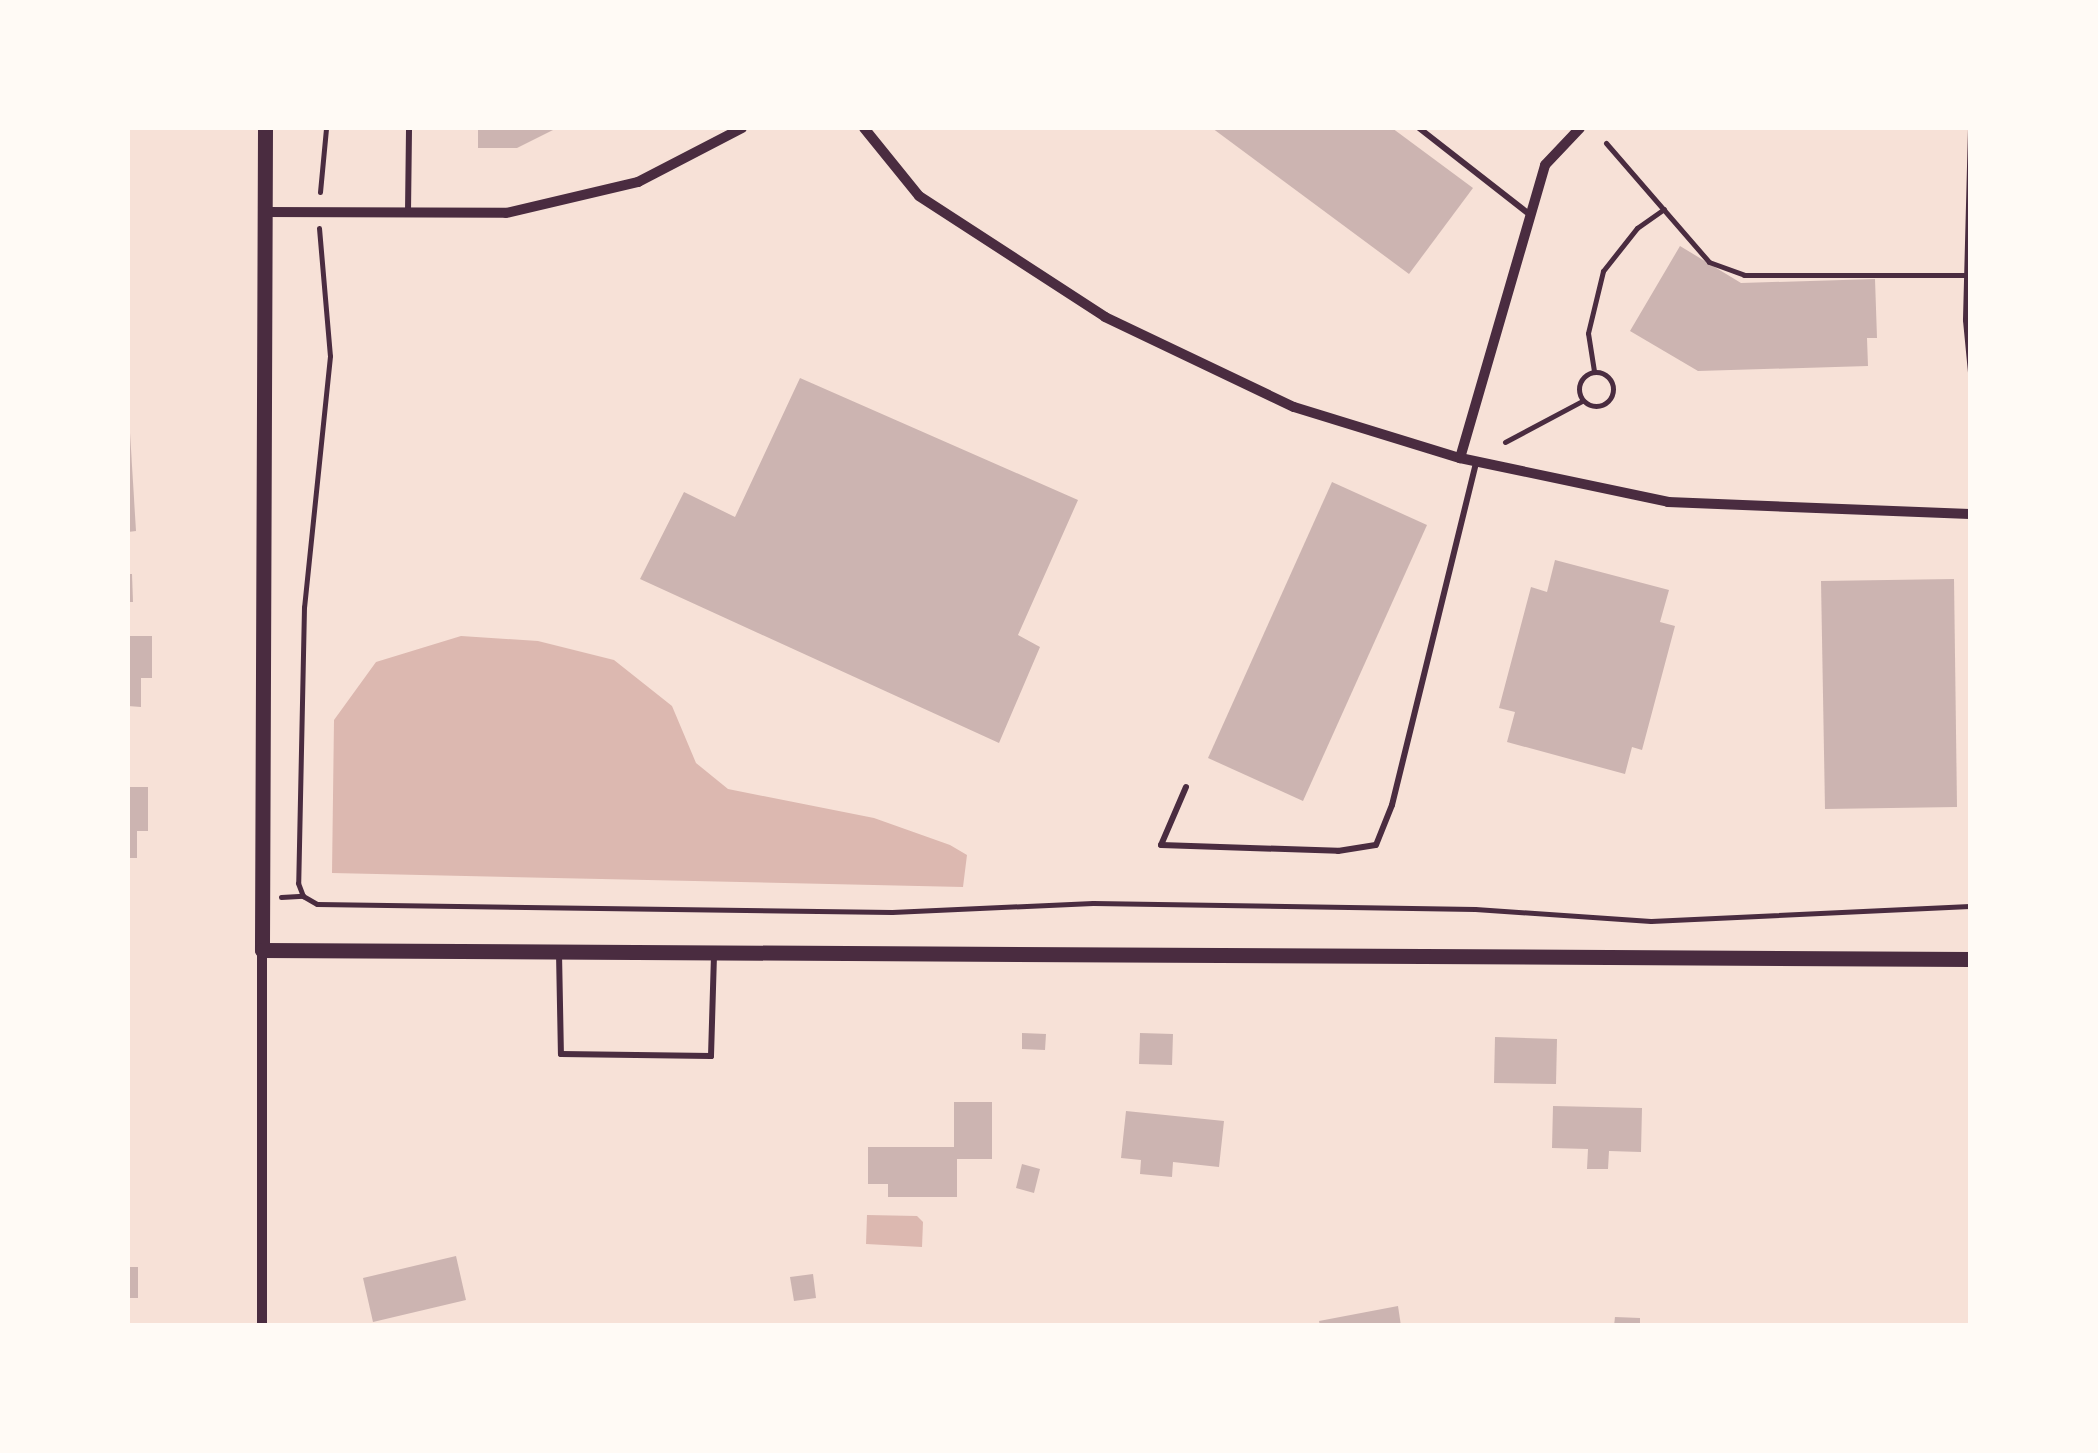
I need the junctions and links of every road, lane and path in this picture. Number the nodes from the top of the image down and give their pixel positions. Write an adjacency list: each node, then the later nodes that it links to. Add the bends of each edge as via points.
1 (265, 128): 12 (street)
2 (326, 128): 10 (path)
3 (408, 128): 13 (lane)
4 (742, 128): 13 (street, via 638,182 506,212)
5 (864, 128): 21 (street, via 920,196 1104,318 1294,407)
6 (1420, 128): 14 (lane)
7 (1580, 128): 14 (street, via 1545,165)
8 (1970, 128): 16 (path)
9 (1606, 143): 11 (path)
10 (320, 178)
11 (1664, 210): 16 (path, via 1709,262 1744,275); 17 (path, via 1636,228 1602,271 1588,333)
12 (264, 212): 13 (street); 26 (street)
13 (408, 212)
14 (1530, 215): 21 (street)
15 (319, 255): 25 (path, via 330,356 304,608 298,883 316,904 892,912 1092,903 1475,909 1651,921)
16 (1968, 276): 18 (path)
17 (1594, 372): 19 (path, via 1581,380); 19 (path, via 1609,378 1612,394 1599,406)
18 (1970, 372)
19 (1583, 400): 20 (path)
20 (1505, 442)
21 (1460, 458): 22 (street)
22 (1476, 460): 23 (street, via 1668,502); 24 (lane, via 1392,805 1376,845 1338,851 1162,845)
23 (1970, 514)
24 (1186, 786)
25 (1970, 906)
26 (262, 950): 27 (street); 30 (street)
27 (559, 952): 28 (street); 28 (lane, via 560,1054 692,1056 711,1056)
28 (714, 953): 29 (street)
29 (1970, 959)
30 (262, 1326)

